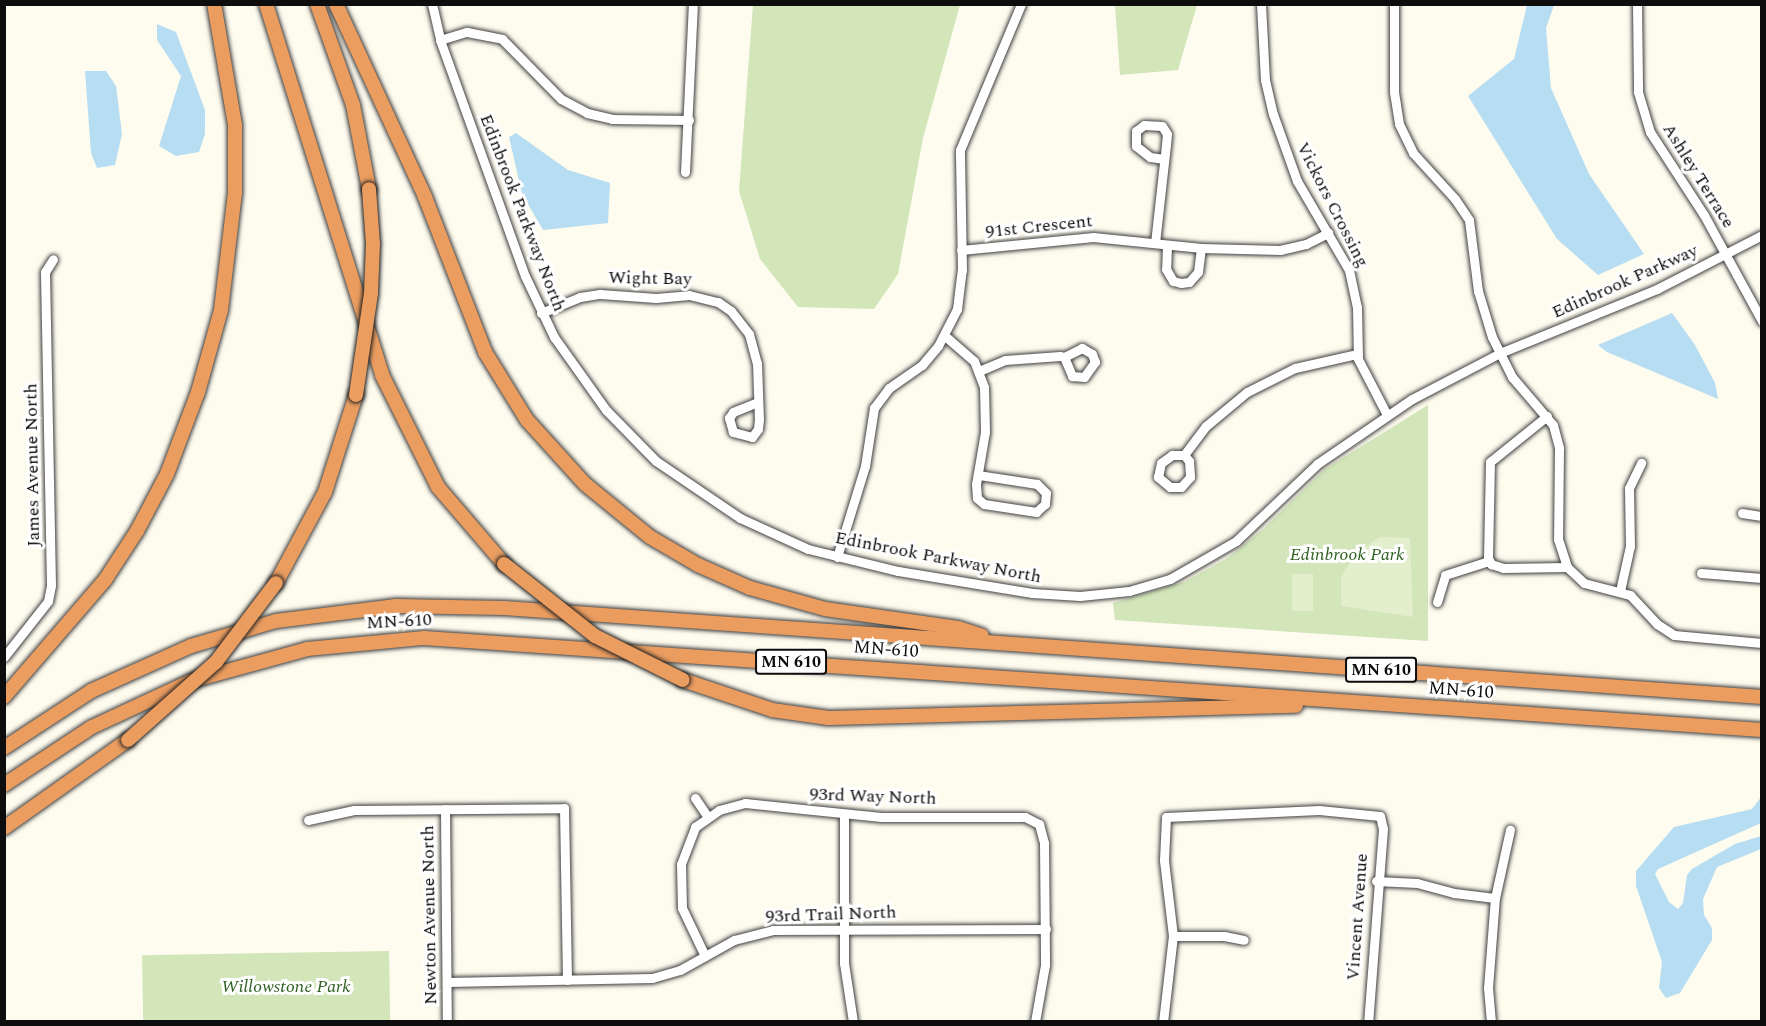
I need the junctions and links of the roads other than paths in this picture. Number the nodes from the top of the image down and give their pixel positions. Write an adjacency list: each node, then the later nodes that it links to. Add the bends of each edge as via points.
1 (214, 4): 48 (highway, via 235,125 235,193 221,310 198,392 166,474 137,531 105,580)
2 (266, 4): 50 (highway, bridge, via 382,375 438,487 504,564 595,636 634,659 772,710 828,718 1286,705)
3 (317, 4): 59 (highway, bridge, via 353,105 369,189 371,293 356,395 325,492 276,583 216,662 128,740)
4 (336, 4): 46 (highway, via 424,197 485,352 527,420 585,484 650,537 722,577 776,597 825,609 958,628)
5 (432, 4): 11 (street, Edinbrook Parkway North)
6 (693, 4): 12 (street)
7 (1021, 4): 20 (street, via 960,150)
8 (1261, 4): 15 (street, Vickors Crossing, via 1265,80 1273,114 1298,182)
9 (1394, 4): 26 (street, via 1394,92 1399,124 1413,153 1469,220 1482,308)
10 (1637, 4): 21 (street, Ashley Terrace, via 1638,92 1650,132)
11 (440, 40): 12 (street, via 467,32 502,39 561,99 587,113 612,119); 23 (street, Edinbrook Parkway North)
12 (689, 120): 14 (street)
13 (1164, 159): 17 (street)
14 (685, 172)
15 (1328, 233): 19 (street, 91st Crescent, via 1306,244 1280,250); 27 (street, Vickors Crossing, via 1355,288)
16 (1761, 235): 21 (street, Edinbrook Parkway)
17 (1155, 243): 18 (street, 91st Crescent); 20 (street, 91st Crescent, via 1093,237)
18 (1167, 245): 19 (street, 91st Crescent); 19 (street, via 1166,269 1173,281 1181,283 1189,282 1198,272)
19 (1201, 248)
20 (961, 250): 25 (street, via 960,297)
21 (1726, 255): 24 (street, Ashley Terrace); 26 (street, Edinbrook Parkway, via 1638,298)
22 (52, 259): 47 (street, James Avenue North, via 45,272 51,585 48,601)
23 (541, 312): 30 (street, Wight Bay, via 600,294 647,298 689,295 718,302 731,311 749,334 757,363); 38 (street, Edinbrook Parkway North, via 588,388 656,461 740,518 782,539)
24 (1761, 321)
25 (945, 336): 29 (street, via 962,348); 38 (street, via 922,365 886,392 874,408 864,466)
26 (1500, 353): 31 (street, Edinbrook Parkway North); 32 (street, via 1512,377)
27 (1357, 354): 31 (street, Vickors Crossing); 33 (street, via 1320,360 1270,379 1226,408)
28 (1064, 357): 29 (street, via 1005,360)
29 (979, 371): 35 (street, via 985,406)
30 (758, 402)
31 (1387, 415): 38 (street, Edinbrook Parkway North, via 1317,464 1225,549 1188,571 1152,585 1103,595 1052,595)
32 (1547, 416): 39 (street, via 1490,462); 40 (street, via 1559,448 1558,538)
33 (1184, 455)
34 (1641, 463): 43 (street, via 1629,488 1630,546)
35 (978, 475): 35 (street, via 1037,484 1046,493 1046,504 1036,512 984,504 977,498)
36 (1742, 513): 37 (street)
37 (1761, 516)
38 (837, 557)
39 (1490, 561): 40 (street, via 1504,568); 44 (street, via 1445,575)
40 (1567, 567): 43 (street, via 1584,583)
41 (1701, 573): 42 (street)
42 (1761, 578)
43 (1620, 591): 45 (street, via 1674,635)
44 (1437, 602)
45 (1761, 642)
46 (1001, 643): 49 (highway, MN-610 / MN 610); 52 (highway, MN-610 / MN 610, via 440,605 351,610 276,621 156,660 75,701)
47 (4, 657)
48 (4, 697)
49 (1761, 697)
50 (1608, 719): 51 (highway, MN-610 / MN 610); 53 (highway, MN-610 / MN 610, via 531,643 389,639 307,649 191,681 92,727)
51 (1761, 730)
52 (4, 748)
53 (4, 785)
54 (694, 798): 57 (street)
55 (445, 809): 58 (street, via 354,810); 68 (street, via 564,808); 69 (street, Newton Avenue North)
56 (844, 814): 57 (street, 93rd Way North, via 745,803); 63 (street, 93rd Way North, via 1017,816 1039,824 1044,843); 64 (street)
57 (707, 816): 67 (street, via 691,833 681,864 682,908)
58 (308, 820)
59 (4, 828)
60 (1510, 830): 62 (street)
61 (1376, 881): 62 (street, via 1417,883); 65 (street, Vincent Avenue, via 1383,829 1380,816 1319,810 1166,817 1164,860); 74 (street, Vincent Avenue)
62 (1495, 898): 75 (street, via 1488,988)
63 (1046, 929): 64 (street, 93rd Trail North); 72 (street, via 1043,990)
64 (843, 930): 67 (street, 93rd Trail North, via 772,930 734,940); 71 (street)
65 (1173, 936): 66 (street); 73 (street)
66 (1244, 940)
67 (705, 956): 68 (street, 93rd Trail North, via 680,970 652,978)
68 (567, 980): 69 (street, 93rd Trail North)
69 (447, 982): 70 (street, Newton Avenue North)
70 (447, 1022)
71 (853, 1022)
72 (1035, 1022)
73 (1163, 1022)
74 (1368, 1022)
75 (1491, 1022)

